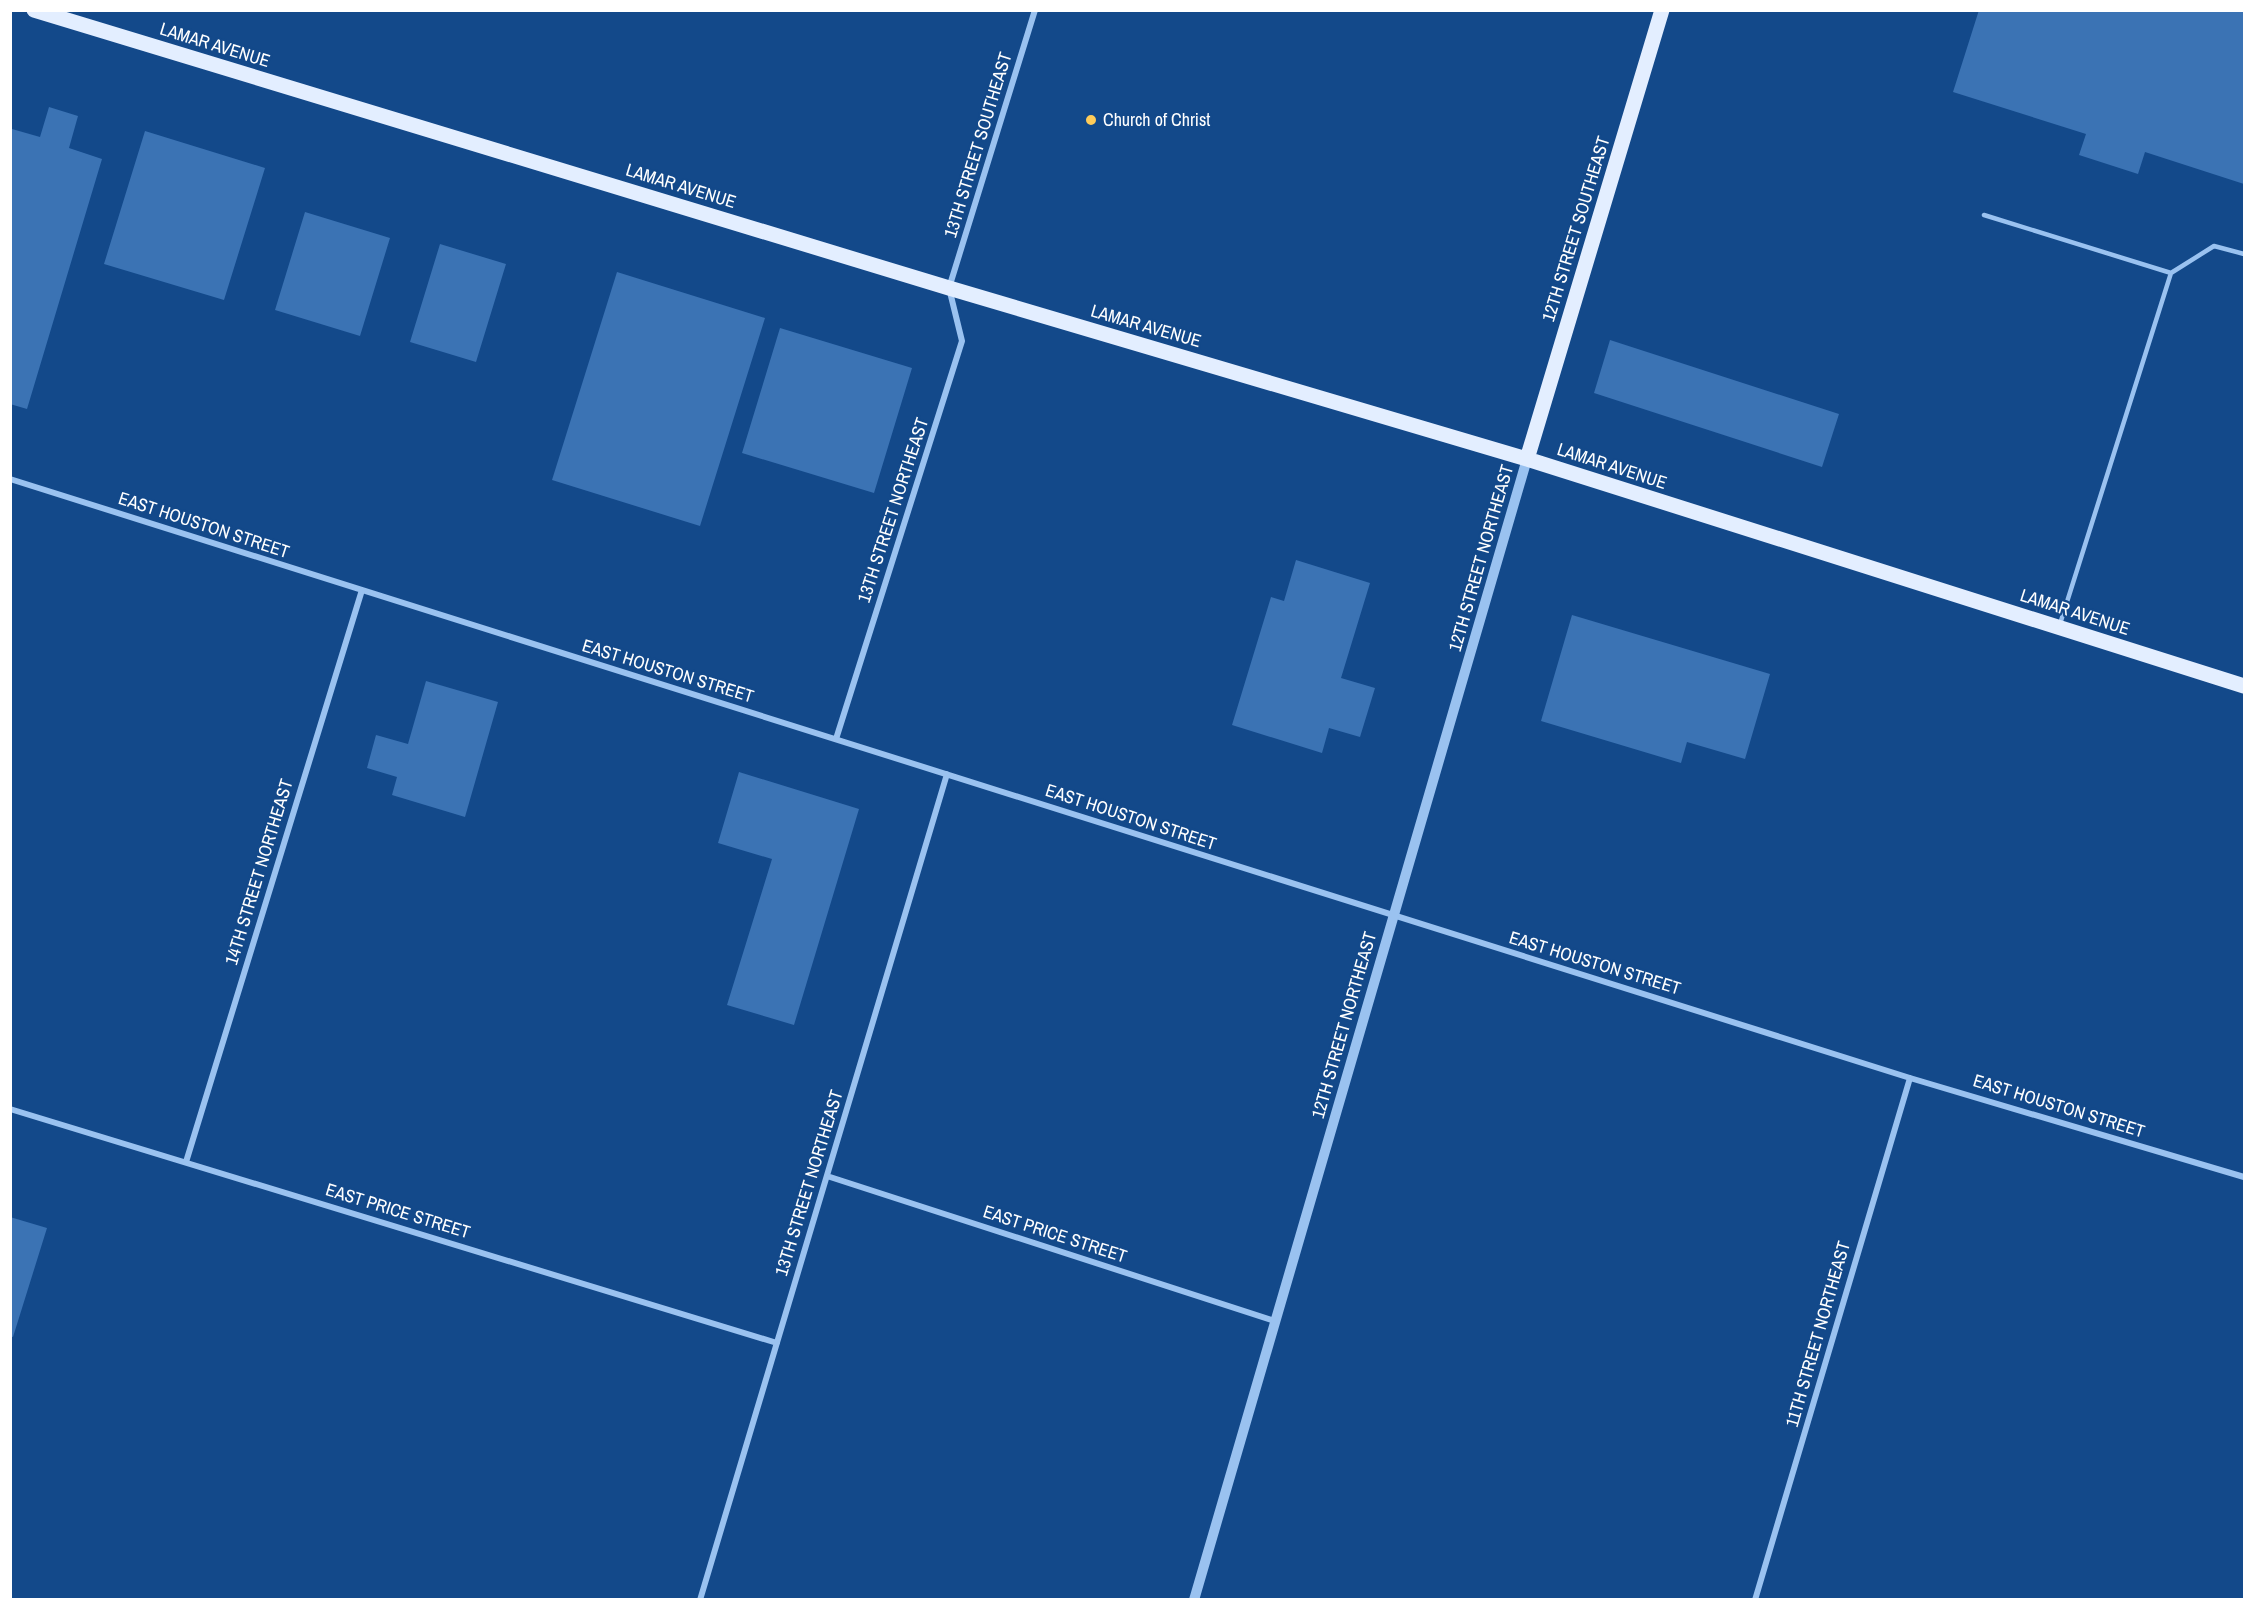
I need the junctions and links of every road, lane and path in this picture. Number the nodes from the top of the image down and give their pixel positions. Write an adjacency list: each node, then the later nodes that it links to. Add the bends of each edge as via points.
1 (34, 10): 7 (main road, LAMAR AVENUE)
2 (1035, 10): 7 (street, 13TH STREET SOUTHEAST)
3 (1662, 10): 8 (main road, 12TH STREET SOUTHEAST)
4 (1984, 215): 6 (lane)
5 (2244, 254): 6 (lane, via 2214,246)
6 (2171, 273): 11 (lane)
7 (949, 288): 8 (main road, LAMAR AVENUE); 13 (street, 13TH STREET NORTHEAST, via 962,341)
8 (1527, 459): 11 (main road, LAMAR AVENUE); 15 (street, 12TH STREET NORTHEAST)
9 (10, 479): 10 (street, EAST HOUSTON STREET)
10 (362, 590): 13 (street, EAST HOUSTON STREET); 18 (street, 14TH STREET NORTHEAST)
11 (2059, 627): 12 (main road, LAMAR AVENUE)
12 (2244, 686)
13 (836, 739): 14 (street, EAST HOUSTON STREET)
14 (947, 774): 15 (street, EAST HOUSTON STREET); 19 (street, 13TH STREET NORTHEAST)
15 (1393, 915): 16 (street, EAST HOUSTON STREET); 21 (street, 12TH STREET NORTHEAST)
16 (1910, 1078): 20 (street, EAST HOUSTON STREET); 25 (street, 11TH STREET NORTHEAST)
17 (10, 1108): 18 (street, EAST PRICE STREET)
18 (186, 1162): 22 (street, EAST PRICE STREET)
19 (827, 1176): 21 (street, EAST PRICE STREET); 22 (street, 13TH STREET NORTHEAST)
20 (2244, 1177)
21 (1275, 1321): 24 (street, 12TH STREET NORTHEAST)
22 (777, 1343): 23 (street, 13TH STREET NORTHEAST)
23 (700, 1599)
24 (1194, 1599)
25 (1755, 1599)

